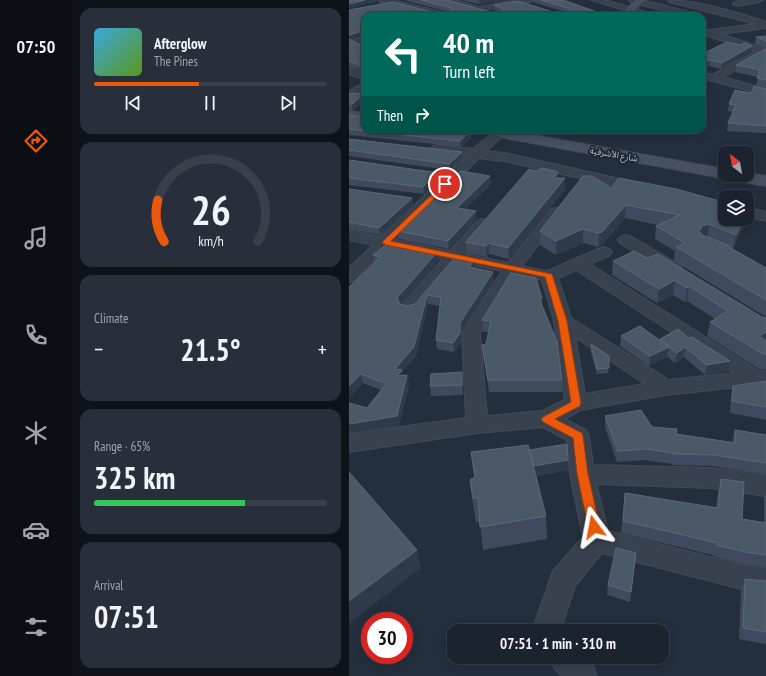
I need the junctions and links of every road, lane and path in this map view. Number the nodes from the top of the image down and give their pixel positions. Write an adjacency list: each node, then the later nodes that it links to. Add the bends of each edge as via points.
1 (405, 0): 9 (street)
2 (446, 0): 13 (street)
3 (484, 0): 12 (street)
4 (596, 0): 19 (street)
5 (672, 0): 23 (street)
6 (759, 0): 11 (street)
7 (637, 1): 20 (street); 21 (street)
8 (381, 3): 9 (street)
9 (393, 3): 14 (street)
10 (531, 3): 12 (street)
11 (737, 4)
12 (498, 5): 13 (street); 18 (street, via 511,11)
13 (479, 9): 17 (street)
14 (427, 10): 15 (street); 16 (street)
15 (420, 12)
16 (433, 12)
17 (491, 12)
18 (507, 12)
19 (625, 12)
20 (628, 12)
21 (678, 12)
22 (766, 16): 23 (street, via 755,14)
23 (746, 18): 25 (street)
24 (721, 23): 26 (street)
25 (766, 25): 26 (street)
26 (741, 28): 27 (street); 29 (street)
27 (706, 32)
28 (706, 32): 30 (street)
29 (760, 35)
30 (731, 40): 32 (street); 34 (street)
31 (361, 41): 33 (street, via 354,44)
32 (720, 46)
33 (361, 47)
34 (764, 52): 37 (street)
35 (349, 70): 39 (street)
36 (706, 76): 37 (street)
37 (714, 78): 40 (street)
38 (349, 79): 39 (street)
39 (359, 87)
40 (763, 88)
41 (349, 115): 42 (street)
42 (361, 116)
43 (494, 134): 47 (street)
44 (501, 134): 50 (street, شارع الأشرفية)
45 (549, 134): 48 (street, شارع الأشرفية)
46 (428, 148): 47 (street)
47 (476, 154): 53 (street); 56 (street, via 504,157)
48 (718, 165)
49 (754, 171): 52 (street)
50 (718, 173)
51 (438, 174): 53 (street)
52 (766, 174)
53 (453, 176): 59 (street)
54 (754, 179): 55 (street)
55 (766, 181)
56 (575, 187): 57 (street); 69 (street)
57 (655, 191)
58 (412, 198): 59 (street)
59 (428, 201): 65 (street)
60 (754, 214): 62 (street)
61 (489, 216): 67 (street)
62 (766, 217)
63 (349, 235): 65 (street)
64 (625, 240): 72 (street)
65 (386, 242): 67 (street); 71 (street)
66 (604, 252): 68 (street)
67 (455, 256): 69 (street); 73 (street)
68 (576, 263): 70 (street); 75 (street)
69 (512, 268): 70 (street); 79 (street, via 471,333)
70 (549, 276): 74 (street)
71 (349, 277)
72 (686, 277)
73 (409, 308)
74 (563, 321): 76 (street); 77 (street)
75 (761, 378): 76 (street)
76 (666, 388): 77 (street)
77 (576, 403): 78 (street)
78 (546, 419): 79 (street); 81 (street, via 578,436)
79 (477, 425): 80 (street)
80 (349, 443)
81 (583, 474): 82 (street, via 712,478); 83 (street)
82 (766, 486)
83 (597, 540): 84 (street, via 742,577); 85 (street, via 563,580)
84 (766, 580)
85 (548, 624)
86 (571, 664): 87 (street)
87 (582, 676)

